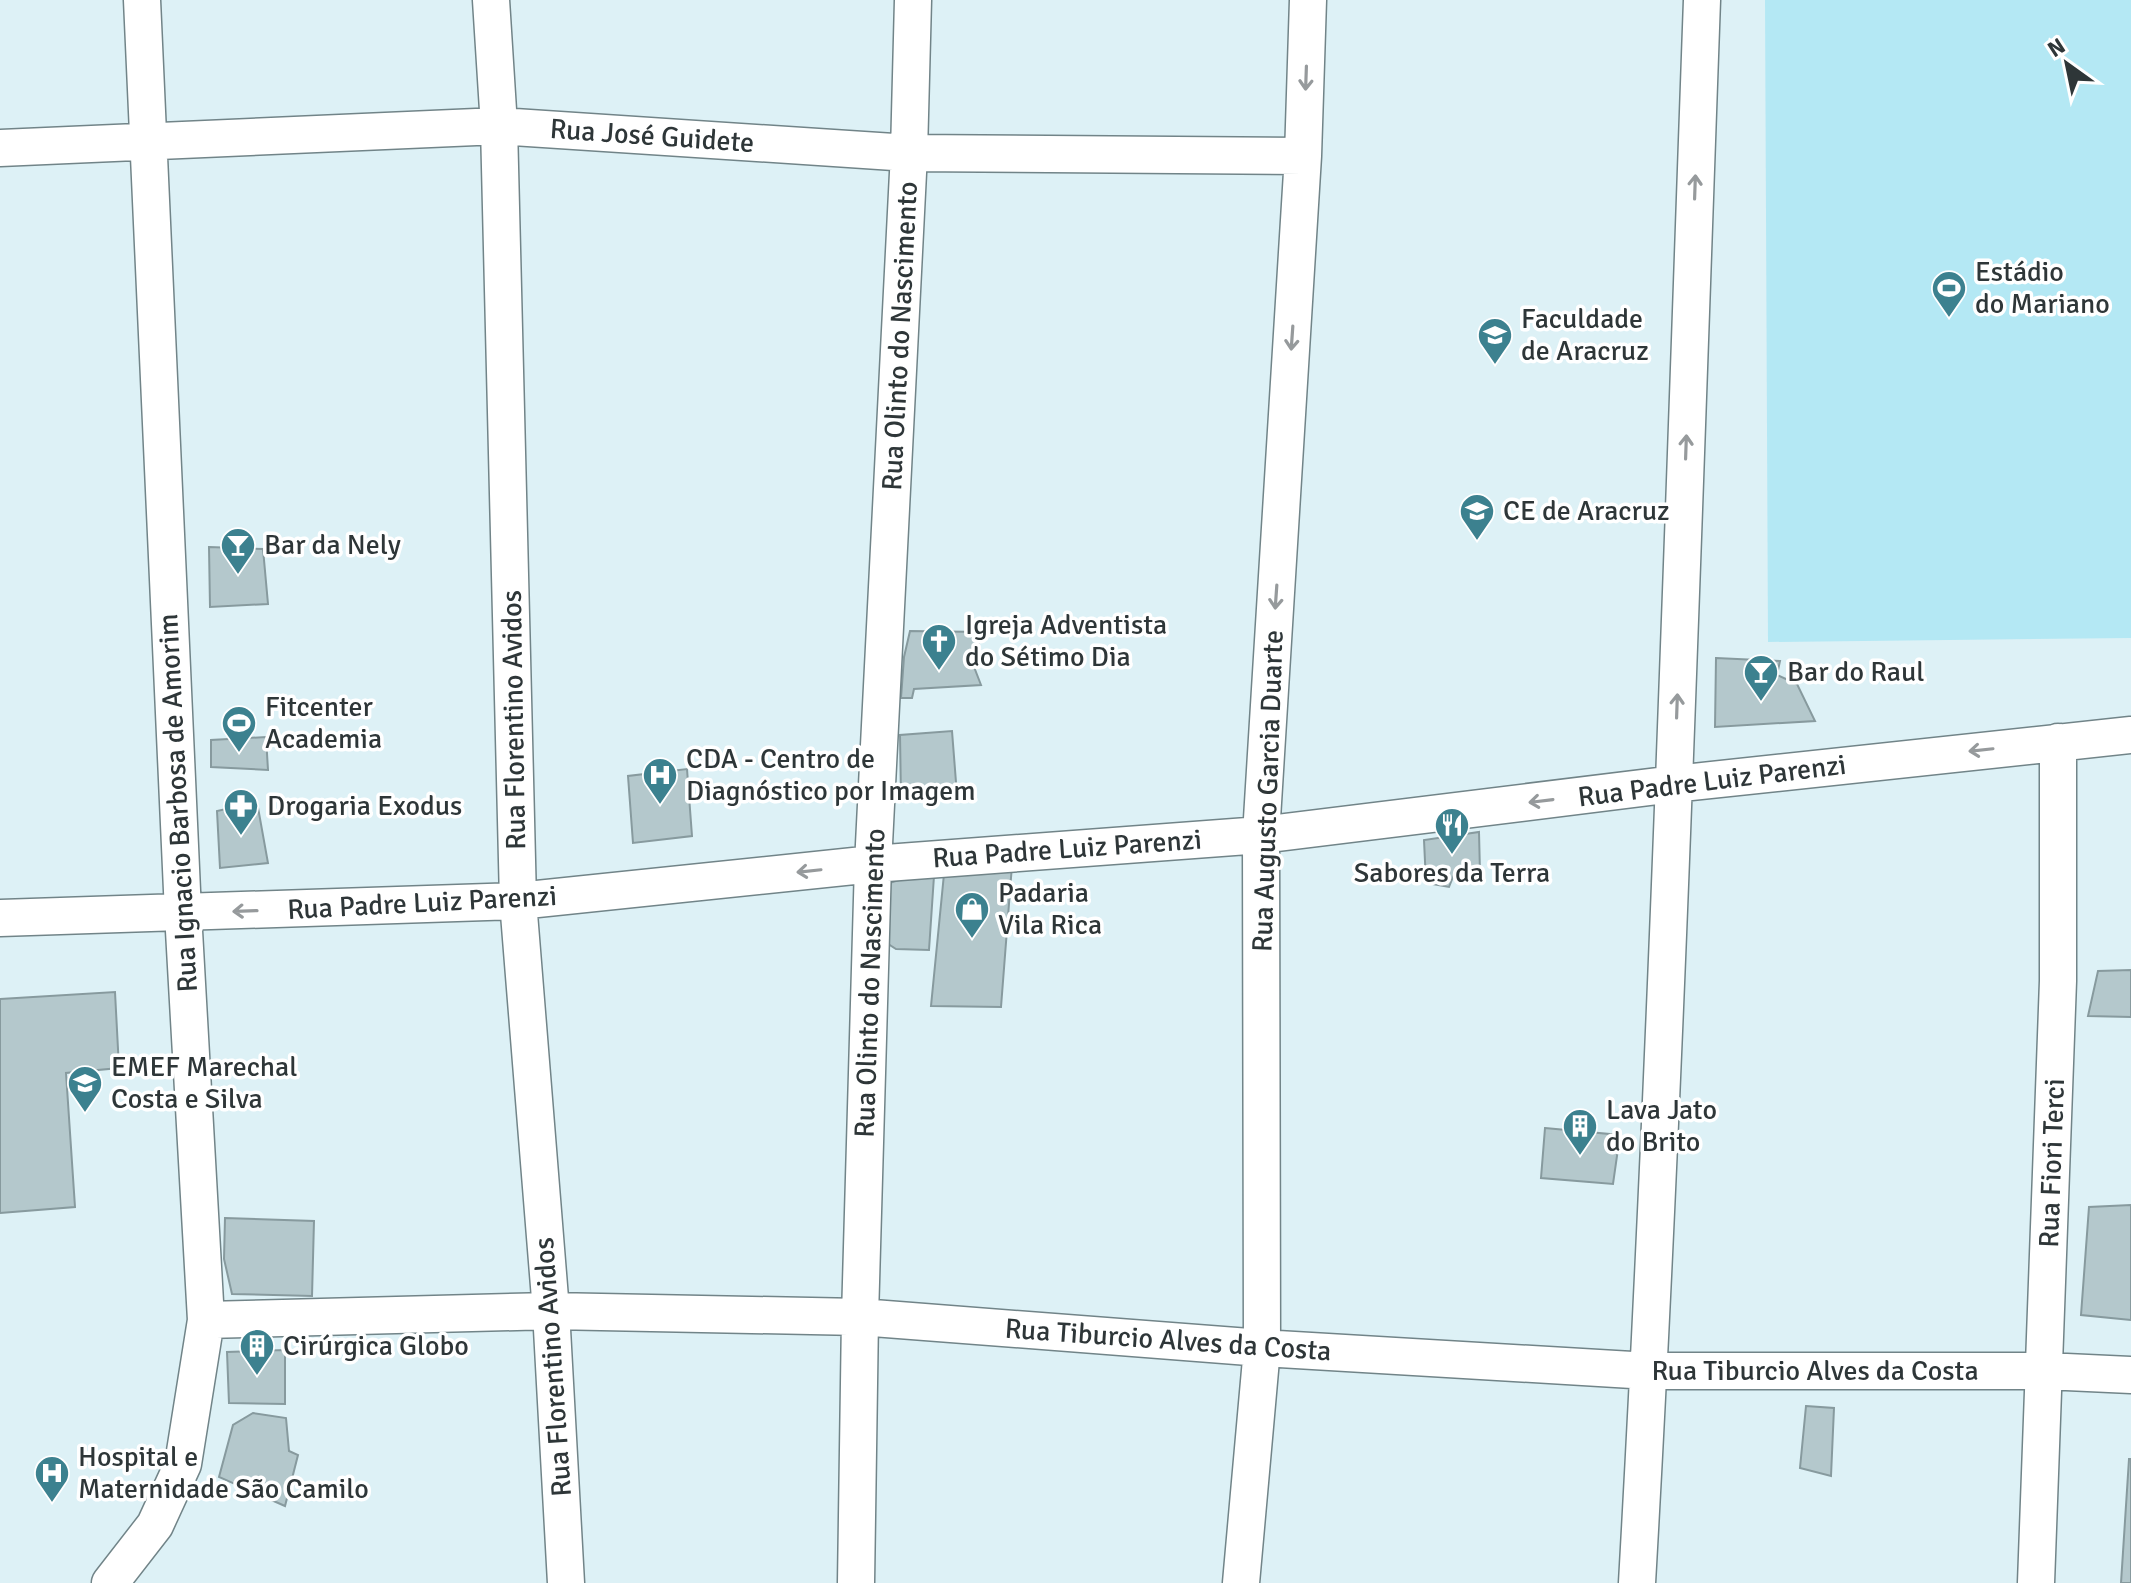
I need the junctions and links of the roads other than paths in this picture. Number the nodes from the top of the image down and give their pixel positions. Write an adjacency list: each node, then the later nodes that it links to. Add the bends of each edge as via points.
1 (142, 0): 7 (street, Rua Ignacio Barbosa de Amorim)
2 (491, 0): 6 (street, Rua Florentino Avidos)
3 (913, 0): 9 (street, Rua Olinto do Nascimento)
4 (1308, 0): 10 (street, Rua Augusto Garcia Duarte, one-way to 10)
5 (1702, 0): 13 (street, one-way to 5)
6 (499, 126): 7 (street, Rua José Guidete); 9 (street, Rua José Guidete); 16 (street, Rua Florentino Avidos)
7 (148, 142): 8 (street, Rua José Guidete); 17 (street, Rua Ignacio Barbosa de Amorim)
8 (0, 148)
9 (909, 153): 10 (street, Rua José Guidete); 15 (street, Rua Olinto do Nascimento)
10 (1303, 156): 14 (street, Rua Augusto Garcia Duarte, one-way to 14)
11 (2131, 735): 12 (street, Rua Padre Luiz Parenzi)
12 (2058, 742): 13 (street, Rua Padre Luiz Parenzi, one-way to 13); 24 (street, Rua Fiori Terci, via 2058,981)
13 (1674, 784): 14 (street, Rua Padre Luiz Parenzi, one-way to 14); 23 (street)
14 (1261, 835): 15 (street, Rua Padre Luiz Parenzi); 22 (street, Rua Augusto Garcia Duarte)
15 (873, 864): 16 (street, Rua Padre Luiz Parenzi, one-way to 16); 20 (street, Rua Olinto do Nascimento)
16 (518, 901): 17 (street, Rua Padre Luiz Parenzi, one-way to 17); 19 (street, Rua Florentino Avidos)
17 (183, 913): 18 (street, Rua Padre Luiz Parenzi); 21 (street, Rua Ignacio Barbosa de Amorim)
18 (0, 918)
19 (551, 1311): 20 (street, Rua Tiburcio Alves da Costa); 21 (street, Rua Tiburcio Alves da Costa); 27 (street, Rua Florentino Avidos)
20 (860, 1317): 22 (street, Rua Tiburcio Alves da Costa); 28 (street, Rua Olinto do Nascimento)
21 (206, 1320): 26 (street, Rua Ignacio Barbosa de Amorim, via 183,1464 155,1525)
22 (1262, 1348): 23 (street, Rua Tiburcio Alves da Costa); 29 (street, Rua Augusto Garcia Duarte)
23 (1649, 1371): 24 (street, Rua Tiburcio Alves da Costa); 30 (street)
24 (2045, 1371): 25 (street, Rua Tiburcio Alves da Costa); 31 (street, Rua Fiori Terci)
25 (2131, 1375)
26 (110, 1583)
27 (566, 1583)
28 (856, 1583)
29 (1241, 1583)
30 (1637, 1583)
31 (2036, 1583)

